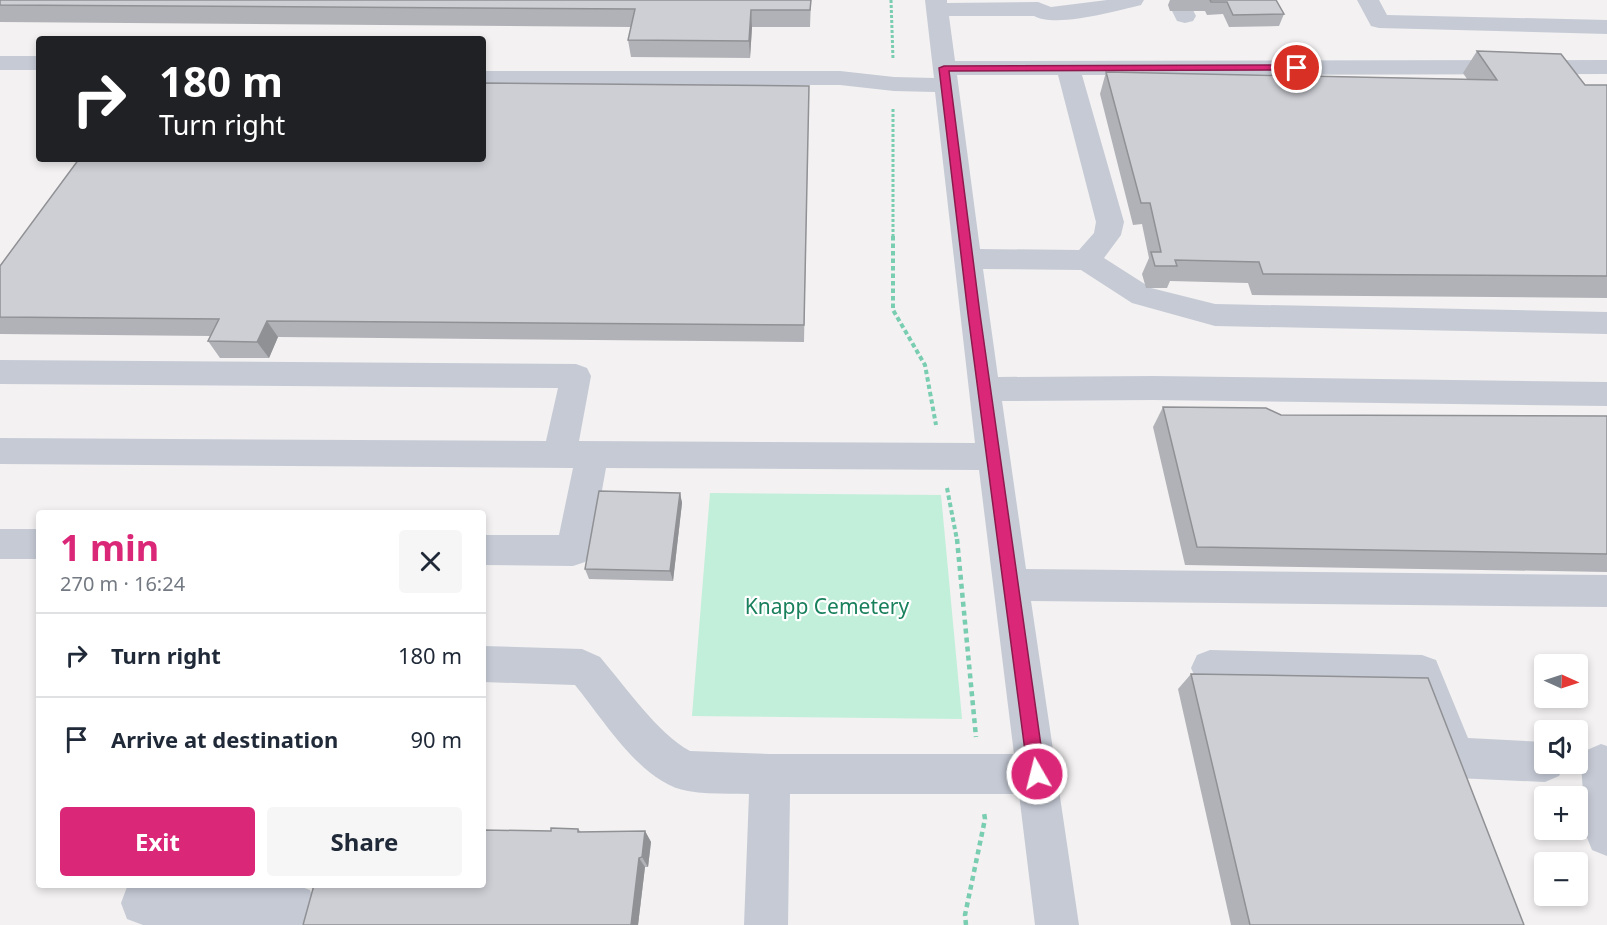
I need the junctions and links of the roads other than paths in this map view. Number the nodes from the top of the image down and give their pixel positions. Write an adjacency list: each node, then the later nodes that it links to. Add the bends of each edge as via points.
1 (1133, 0): 4 (street, via 1097,9 1047,14)
2 (1368, 0): 5 (street, via 1379,21)
3 (936, 5): 4 (street); 10 (street)
4 (1037, 5)
5 (1607, 27)
6 (0, 63): 7 (street)
7 (36, 63)
8 (1068, 68): 9 (street); 10 (street); 13 (street, via 1110,222 1107,235)
9 (1607, 68)
10 (945, 77): 11 (street, via 894,84 840,78); 12 (street)
11 (486, 78)
12 (968, 259): 13 (street); 16 (street)
13 (1087, 260): 14 (street, via 1142,296 1215,315)
14 (1607, 323)
15 (0, 372): 19 (street, via 576,376)
16 (984, 389): 17 (street); 20 (street)
17 (1607, 394)
18 (0, 451): 19 (street)
19 (576, 454): 20 (street); 23 (street, via 573,551)
20 (993, 457): 24 (street)
21 (0, 544): 22 (street)
22 (36, 544)
23 (486, 550)
24 (1011, 585): 25 (street); 31 (street)
25 (1607, 591)
26 (486, 664): 30 (street, via 582,667 651,747 675,766 687,771)
27 (1210, 668): 28 (street, via 1422,673 1456,758)
28 (1534, 762)
29 (1595, 764): 32 (street)
30 (770, 774): 31 (street); 35 (street)
31 (1037, 774): 36 (street)
32 (1607, 835)
33 (143, 903): 34 (street)
34 (293, 905)
35 (766, 925)
36 (1058, 925)

